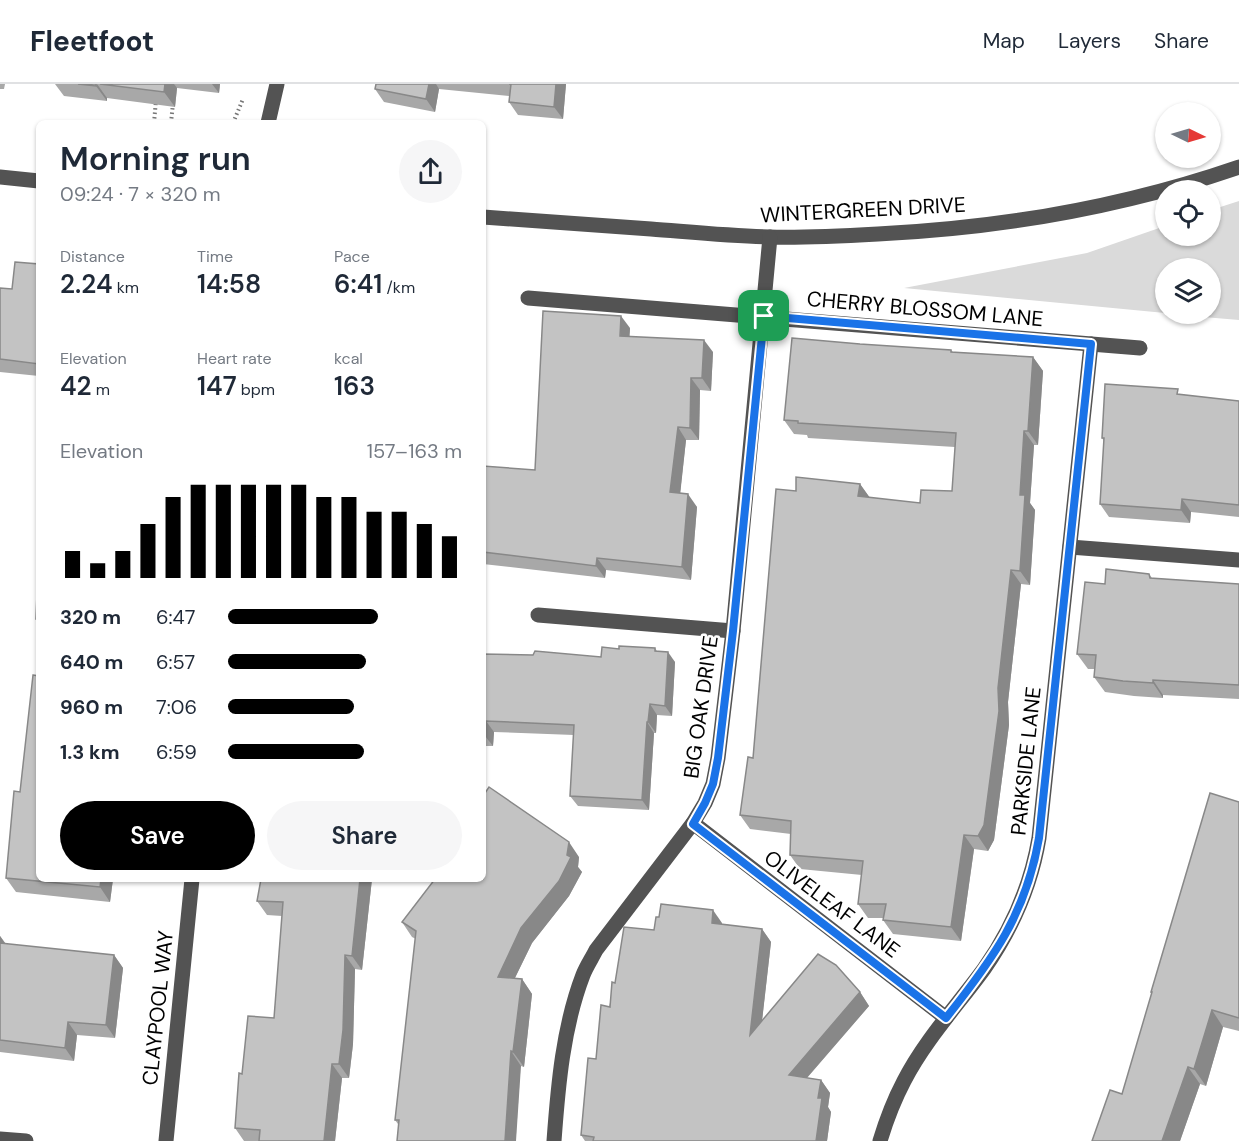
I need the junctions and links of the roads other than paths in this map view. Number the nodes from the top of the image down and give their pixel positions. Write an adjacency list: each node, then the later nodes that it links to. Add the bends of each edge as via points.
1 (277, 84): 2 (street)
2 (269, 120)
3 (1239, 167): 7 (street, WINTERGREEN DRIVE, via 1112,203 998,224 939,231)
4 (0, 177): 5 (street)
5 (36, 181)
6 (486, 217): 7 (street, WINTERGREEN DRIVE)
7 (770, 237): 9 (street, BIG OAK DRIVE)
8 (528, 298): 9 (street, CHERRY BLOSSOM LANE)
9 (764, 316): 10 (street, CHERRY BLOSSOM LANE); 15 (street, BIG OAK DRIVE)
10 (1091, 344): 11 (street, CHERRY BLOSSOM LANE); 12 (street, PARKSIDE LANE)
11 (1140, 348)
12 (1070, 548): 13 (street); 18 (street, PARKSIDE LANE, via 1035,863 1003,940)
13 (1239, 560)
14 (538, 615): 15 (street)
15 (733, 631): 16 (street, BIG OAK DRIVE, via 713,784)
16 (693, 824): 18 (street, OLIVELEAF LANE); 22 (street, BIG OAK DRIVE, via 596,950 584,973 561,1068)
17 (192, 882): 21 (street, CLAYPOOL WAY)
18 (946, 1018): 23 (street, PARKSIDE LANE, via 903,1081)
19 (0, 1139): 20 (street)
20 (26, 1141)
21 (166, 1141)
22 (554, 1141)
23 (880, 1141)

